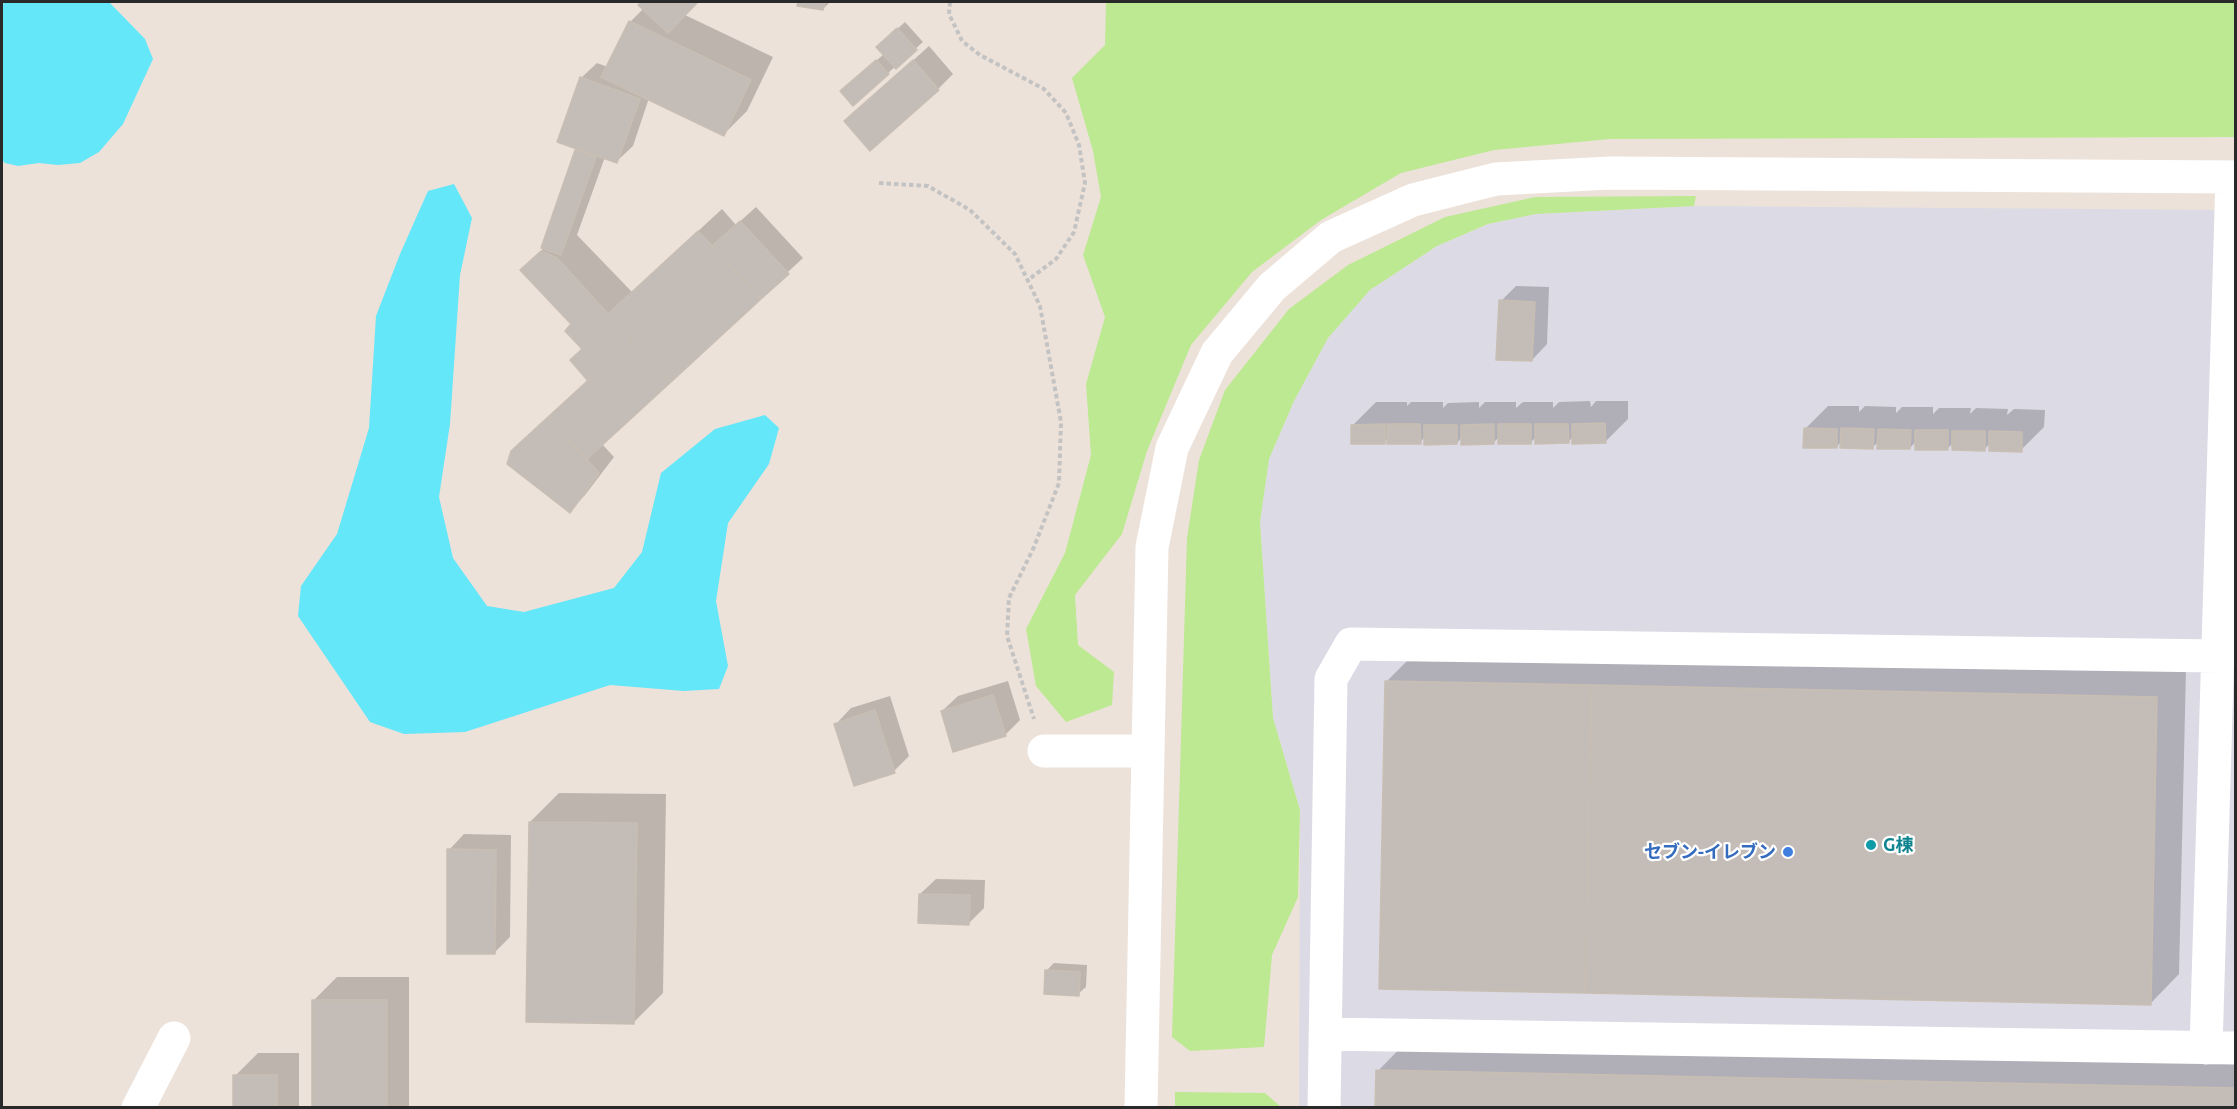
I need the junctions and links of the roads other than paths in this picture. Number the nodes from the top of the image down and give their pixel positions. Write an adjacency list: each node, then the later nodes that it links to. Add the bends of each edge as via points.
1 (2234, 177): 2 (street); 6 (street, via 1610,173 1496,179 1413,200 1331,237 1272,287 1217,352 1172,448 1152,547)
2 (2233, 238): 3 (street)
3 (2229, 520): 4 (street)
4 (2218, 656): 7 (street, via 1351,644 1331,679); 9 (street)
5 (1044, 751): 6 (street)
6 (1146, 751): 11 (street)
7 (1325, 1034): 9 (street); 12 (street)
8 (174, 1038): 10 (street)
9 (2221, 1048)
10 (138, 1107)
11 (1141, 1107)
12 (1324, 1107)

